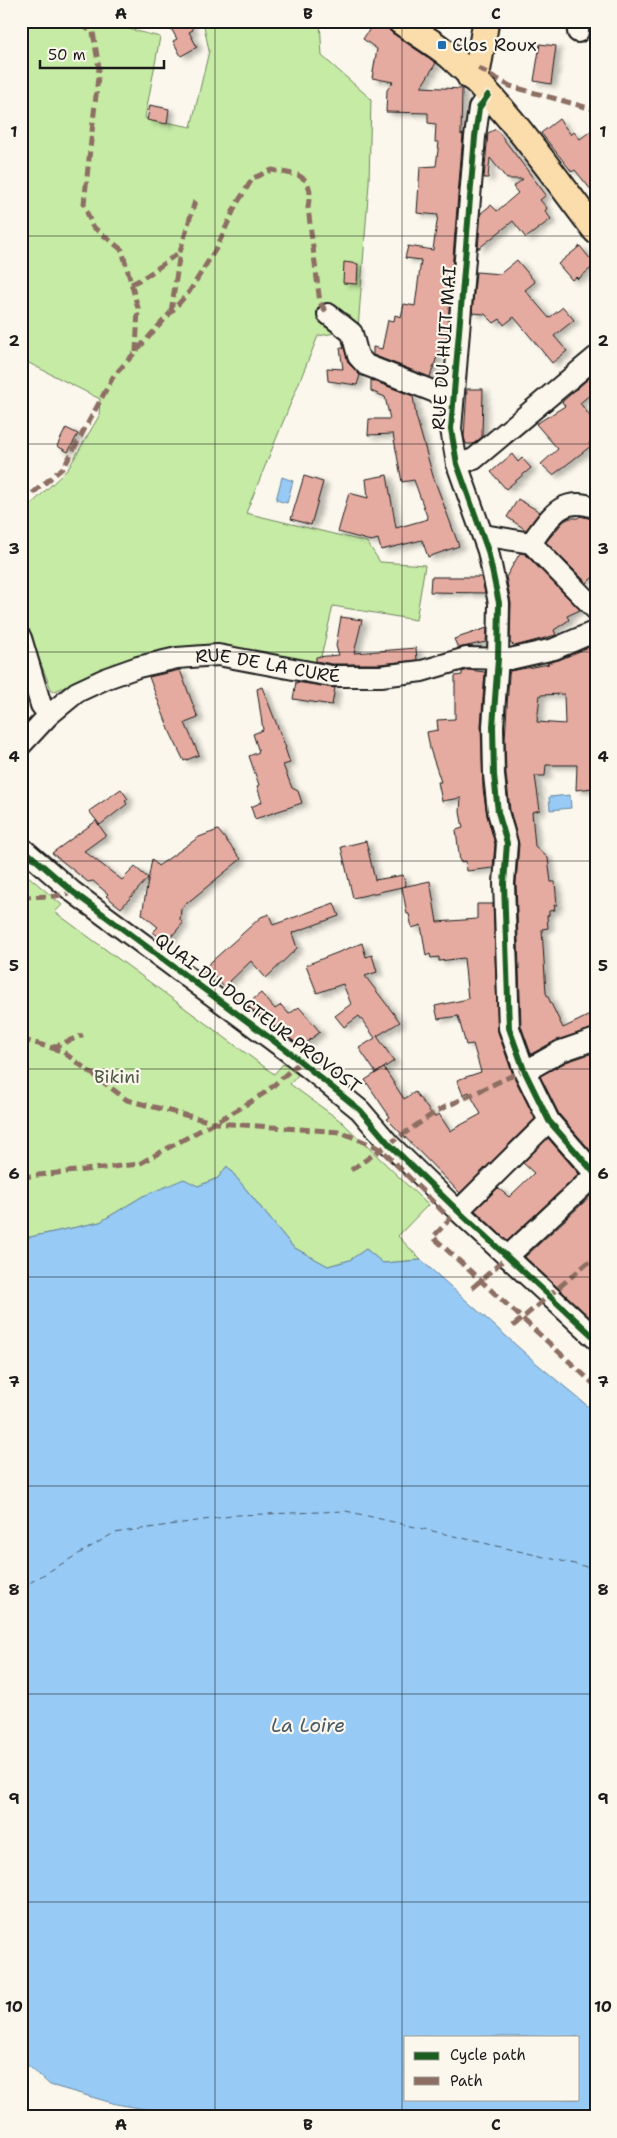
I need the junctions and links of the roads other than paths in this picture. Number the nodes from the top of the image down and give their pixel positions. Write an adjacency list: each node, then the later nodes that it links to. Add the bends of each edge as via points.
1 (400, 21): 3 (main road)
2 (485, 21): 3 (main road); 4 (main road, via 478,68)
3 (449, 56): 4 (main road)
4 (470, 76): 5 (main road)
5 (488, 95): 6 (main road); 9 (street, RUE DU HUIT MAI, via 479,108 474,136)
6 (596, 231)
7 (328, 314): 9 (street, via 352,333 358,356 366,365)
8 (596, 358): 10 (street, via 474,459)
9 (452, 399): 10 (street, RUE DU HUIT MAI, via 451,429)
10 (457, 464): 12 (street, RUE DU HUIT MAI)
11 (596, 508): 13 (street, via 583,503 556,510)
12 (483, 534): 13 (street); 17 (street, RUE DU HUIT MAI, via 499,603)
13 (531, 543): 14 (street)
14 (596, 610)
15 (596, 631): 17 (street, RUE DE LA CURÉ, via 554,649)
16 (21, 638): 18 (street, via 41,705)
17 (498, 659): 18 (street, RUE DE LA CURÉ, via 466,658 422,671 331,676 218,656 177,658 107,678 78,692); 22 (street, RUE DU HUIT MAI, via 493,726 494,774 498,812 507,842 504,883 509,1028)
18 (49, 715): 19 (street, RUE DE LA CURÉ)
19 (21, 745)
20 (21, 847): 25 (street, QUAI DU DOCTEUR PROVOST, via 73,892 290,1053 360,1110 389,1144)
21 (596, 1039): 22 (street, via 561,1051)
22 (524, 1070): 23 (street, RUE DU HUIT MAI)
23 (549, 1121): 24 (street, RUE DU HUIT MAI); 25 (street)
24 (596, 1175): 26 (street)
25 (458, 1211): 26 (street, QUAI DU DOCTEUR PROVOST)
26 (506, 1257): 27 (street, QUAI DU DOCTEUR PROVOST)
27 (596, 1339)

